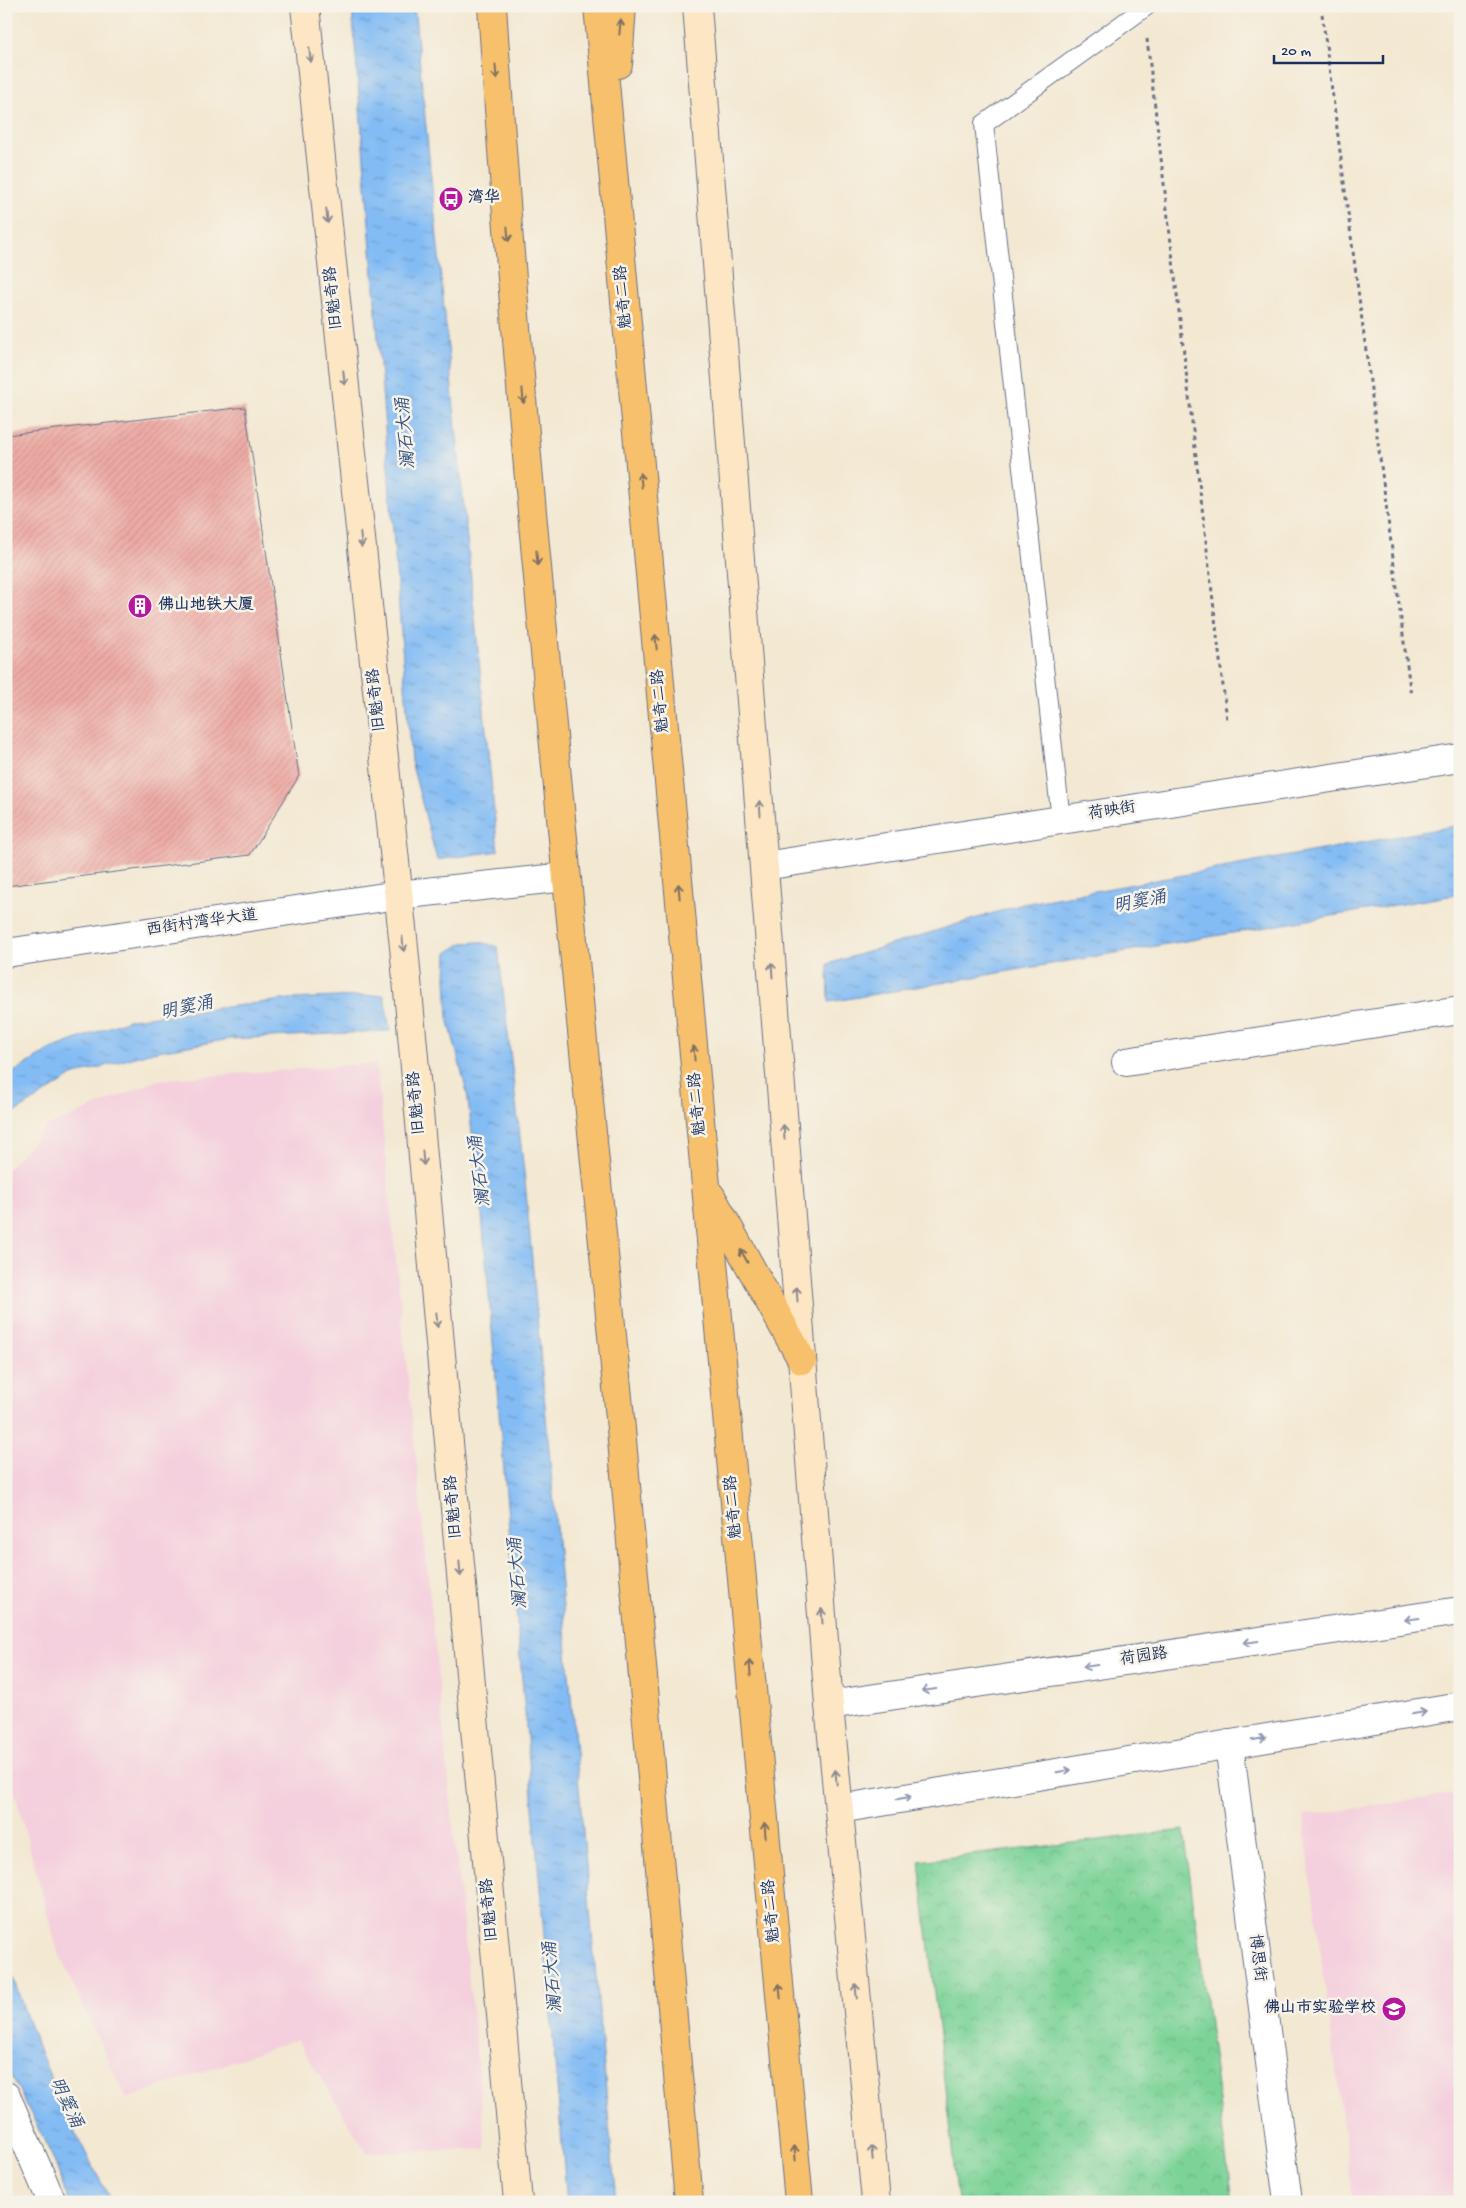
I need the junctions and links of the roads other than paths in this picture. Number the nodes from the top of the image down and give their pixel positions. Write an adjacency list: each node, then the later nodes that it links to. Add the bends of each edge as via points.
1 (304, 6): 14 (main road, 旧魁奇路, one-way to 14)
2 (484, 6): 8 (highway)
3 (492, 6): 8 (highway)
4 (598, 6): 9 (highway, 魁奇二路)
5 (622, 6): 9 (highway, one-way to 5)
6 (697, 6): 12 (main road, one-way to 6)
7 (1145, 7): 11 (lane, via 984,124)
8 (493, 33): 13 (highway, one-way to 13)
9 (614, 181): 18 (highway, 魁奇二路, one-way to 9)
10 (1460, 758): 11 (street, 荷映街)
11 (1061, 820): 12 (street, 荷映街)
12 (764, 866): 19 (main road, one-way to 12)
13 (566, 877): 14 (street, 西街村湾华大道); 28 (highway, via 621,1432)
14 (398, 895): 15 (street, 西街村湾华大道); 27 (main road, 旧魁奇路, one-way to 27)
15 (6, 953)
16 (1460, 1010): 17 (street)
17 (1126, 1062)
18 (707, 1188): 19 (highway, one-way to 18); 29 (highway, 魁奇二路, one-way to 18)
19 (802, 1360): 21 (main road, one-way to 19)
20 (1460, 1612): 21 (street, 荷园路, one-way to 21)
21 (829, 1705): 24 (main road, one-way to 21)
22 (1460, 1706): 23 (street, one-way to 22)
23 (1229, 1744): 24 (street, one-way to 23); 31 (street, 博思街)
24 (838, 1809): 30 (main road, one-way to 24)
25 (6, 2096): 26 (street)
26 (52, 2202)
27 (518, 2202)
28 (689, 2202)
29 (799, 2202)
30 (876, 2202)
31 (1288, 2202)

